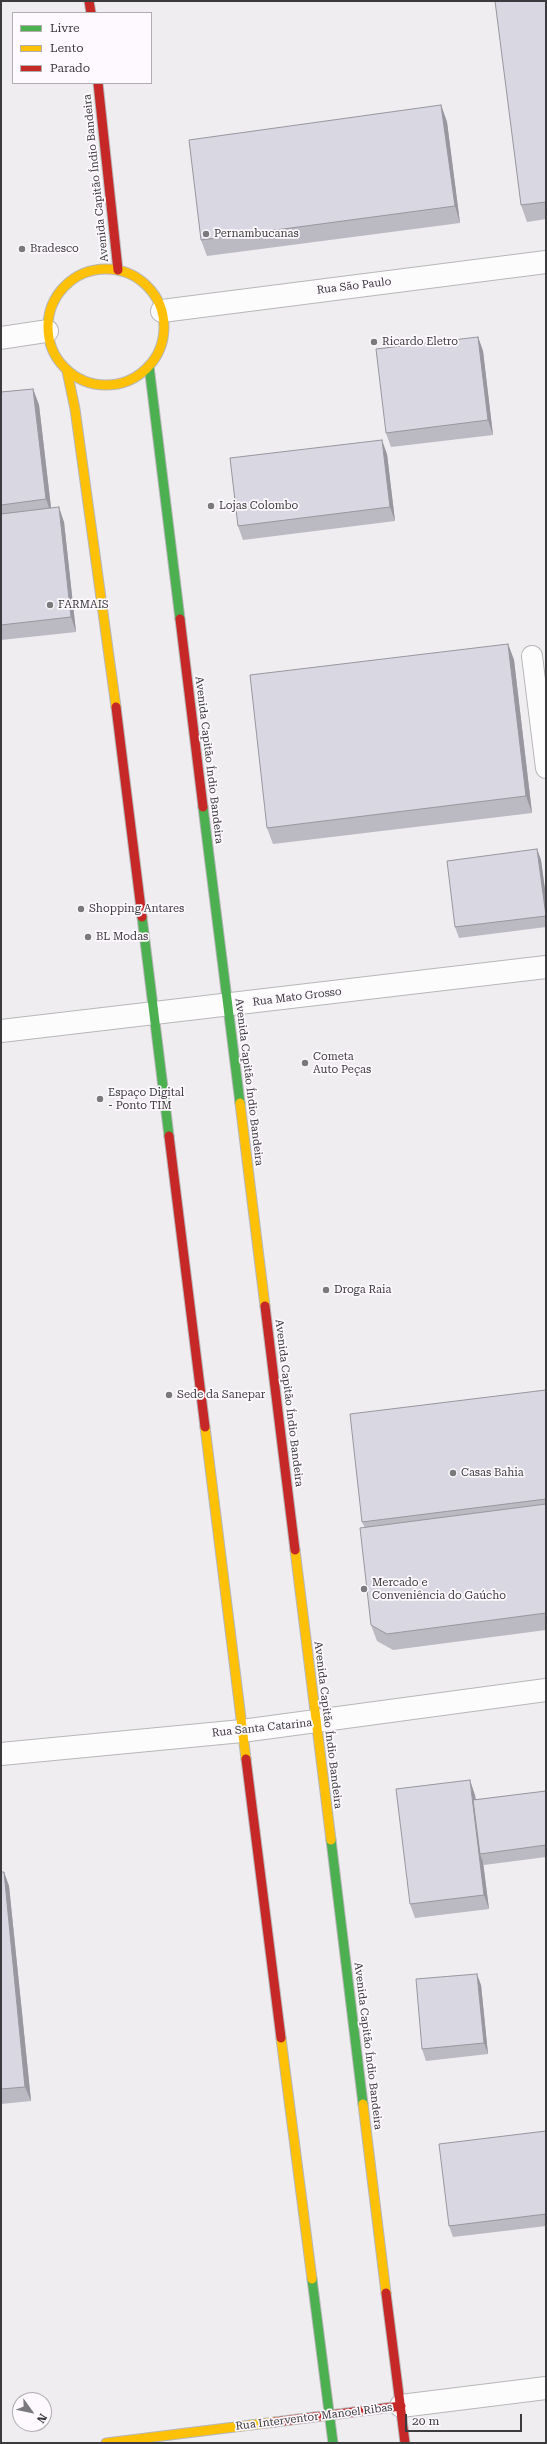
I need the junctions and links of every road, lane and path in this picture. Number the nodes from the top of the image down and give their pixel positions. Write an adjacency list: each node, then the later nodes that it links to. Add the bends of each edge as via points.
1 (89, 1): 2 (main road)
2 (91, 12)
3 (98, 84): 5 (main road, Avenida Capitão Índio Bandeira)
4 (546, 262): 6 (street, Rua São Paulo)
5 (118, 270): 6 (main road, via 137,278 152,292); 7 (main road, via 96,269 76,277 60,291 53,304)
6 (162, 311): 9 (main road, via 164,330 159,350)
7 (47, 331): 8 (street); 10 (main road, via 54,353)
8 (1, 338)
9 (149, 366): 10 (main road, via 135,377 118,384 106,385 83,381); 14 (main road, Avenida Capitão Índio Bandeira)
10 (67, 371): 15 (main road, via 75,409 121,744)
11 (532, 656): 12 (lane)
12 (546, 768)
13 (546, 967): 14 (street, Rua Mato Grosso)
14 (227, 1006): 15 (street, Rua Mato Grosso); 18 (main road, Avenida Capitão Índio Bandeira)
15 (153, 1015): 16 (street, Rua Mato Grosso); 19 (main road)
16 (1, 1031)
17 (546, 1690): 18 (street, Rua Santa Catarina)
18 (316, 1722): 19 (street, Rua Santa Catarina); 22 (main road, Avenida Capitão Índio Bandeira)
19 (242, 1731): 20 (street, Rua Santa Catarina); 23 (main road)
20 (1, 1754)
21 (546, 2388): 22 (street, Rua Interventor Manoel Ribas)
22 (401, 2406): 23 (main road, Rua Interventor Manoel Ribas); 26 (main road, Avenida Capitão Índio Bandeira)
23 (330, 2415): 24 (main road, Rua Interventor Manoel Ribas); 25 (main road)
24 (106, 2443)
25 (333, 2443)
26 (406, 2443)

